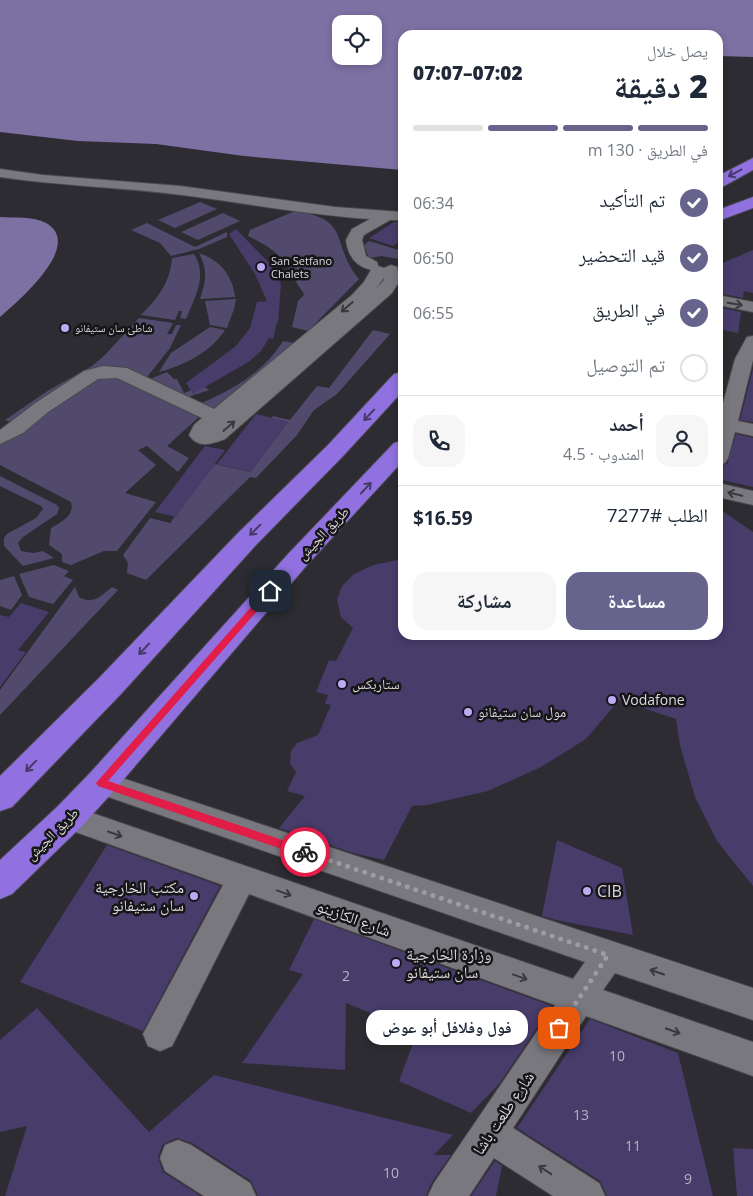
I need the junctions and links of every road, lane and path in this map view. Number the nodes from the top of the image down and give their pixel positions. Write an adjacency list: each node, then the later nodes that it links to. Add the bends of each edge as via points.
1 (753, 163): 3 (highway, one-way to 3)
2 (0, 173): 5 (street, via 180,190)
3 (723, 179)
4 (753, 202): 6 (highway)
5 (335, 212): 7 (street); 8 (street, via 345,227)
6 (723, 214)
7 (395, 215): 8 (street)
8 (356, 235): 9 (street, via 355,246 361,260 365,264)
9 (388, 267): 15 (street, one-way to 15, via 306,343); 15 (street, one-way to 9, via 201,429 199,435 211,439 231,424 386,289 392,280)
10 (723, 301): 11 (street, one-way to 11)
11 (753, 307)
12 (753, 341): 13 (street)
13 (749, 360): 16 (street)
14 (398, 383): 24 (highway, one-way to 24)
15 (216, 417): 19 (street, via 120,372 109,371 91,375)
16 (726, 425): 17 (street); 18 (street)
17 (753, 430)
18 (723, 437)
19 (0, 438)
20 (398, 452): 23 (highway, طريق الجيش, one-way to 20, via 298,559)
21 (723, 491): 22 (street, one-way to 21)
22 (753, 498)
23 (101, 783): 25 (highway, طريق الجيش); 28 (street)
24 (0, 797)
25 (69, 817): 26 (street, شارع الكازينو, one-way to 26); 27 (highway, طريق الجيش)
26 (242, 878): 29 (street, شارع الكازينو, one-way to 29); 31 (street)
27 (0, 883)
28 (608, 955): 29 (street, شارع طلعت باشا); 30 (street, one-way to 28)
29 (579, 998): 32 (street, شارع الكازينو, one-way to 32); 33 (street, شارع طلعت باشا)
30 (753, 1004)
31 (160, 1034)
32 (753, 1059)
33 (489, 1134): 36 (street, شارع طلعت باشا); 37 (street, one-way to 33)
34 (178, 1158): 35 (street)
35 (237, 1196)
36 (447, 1196)
37 (586, 1196)

